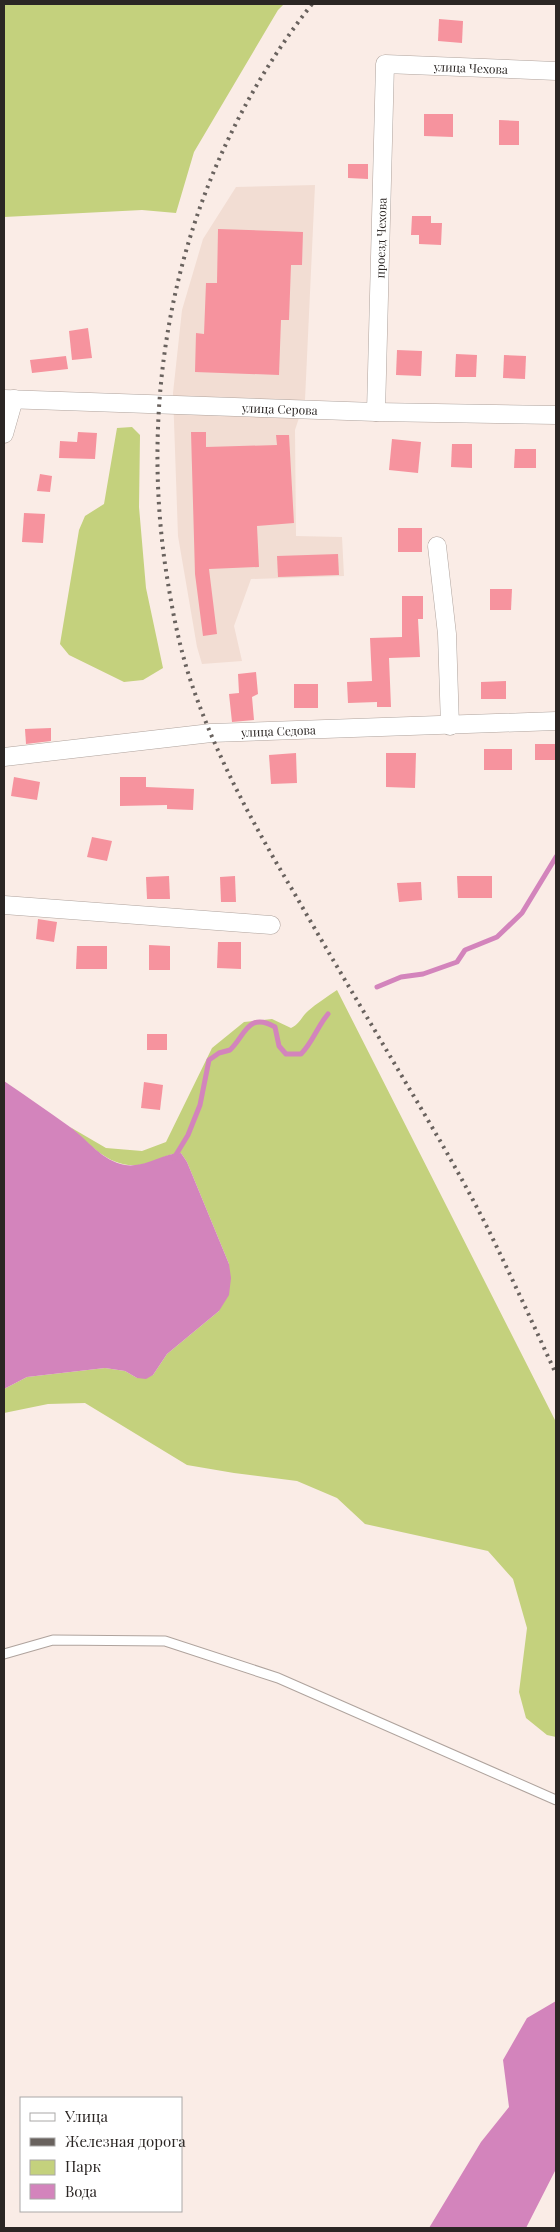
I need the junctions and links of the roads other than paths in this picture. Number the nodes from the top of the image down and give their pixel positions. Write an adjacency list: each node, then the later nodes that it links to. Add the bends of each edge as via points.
1 (386, 64): 2 (street, улица Чехова); 4 (street, проезд Чехова)
2 (556, 71)
3 (9, 399): 4 (street, улица Серова); 6 (street)
4 (376, 412): 5 (street, улица Серова)
5 (556, 414)
6 (4, 434)
7 (437, 546): 9 (street, via 447,634)
8 (556, 721): 9 (street, улица Седова)
9 (450, 726): 10 (street, улица Седова, via 211,733)
10 (4, 757)
11 (4, 905): 12 (street)
12 (271, 925)
13 (4, 1654): 14 (lane, via 53,1640 165,1641 278,1678)
14 (556, 1800)

